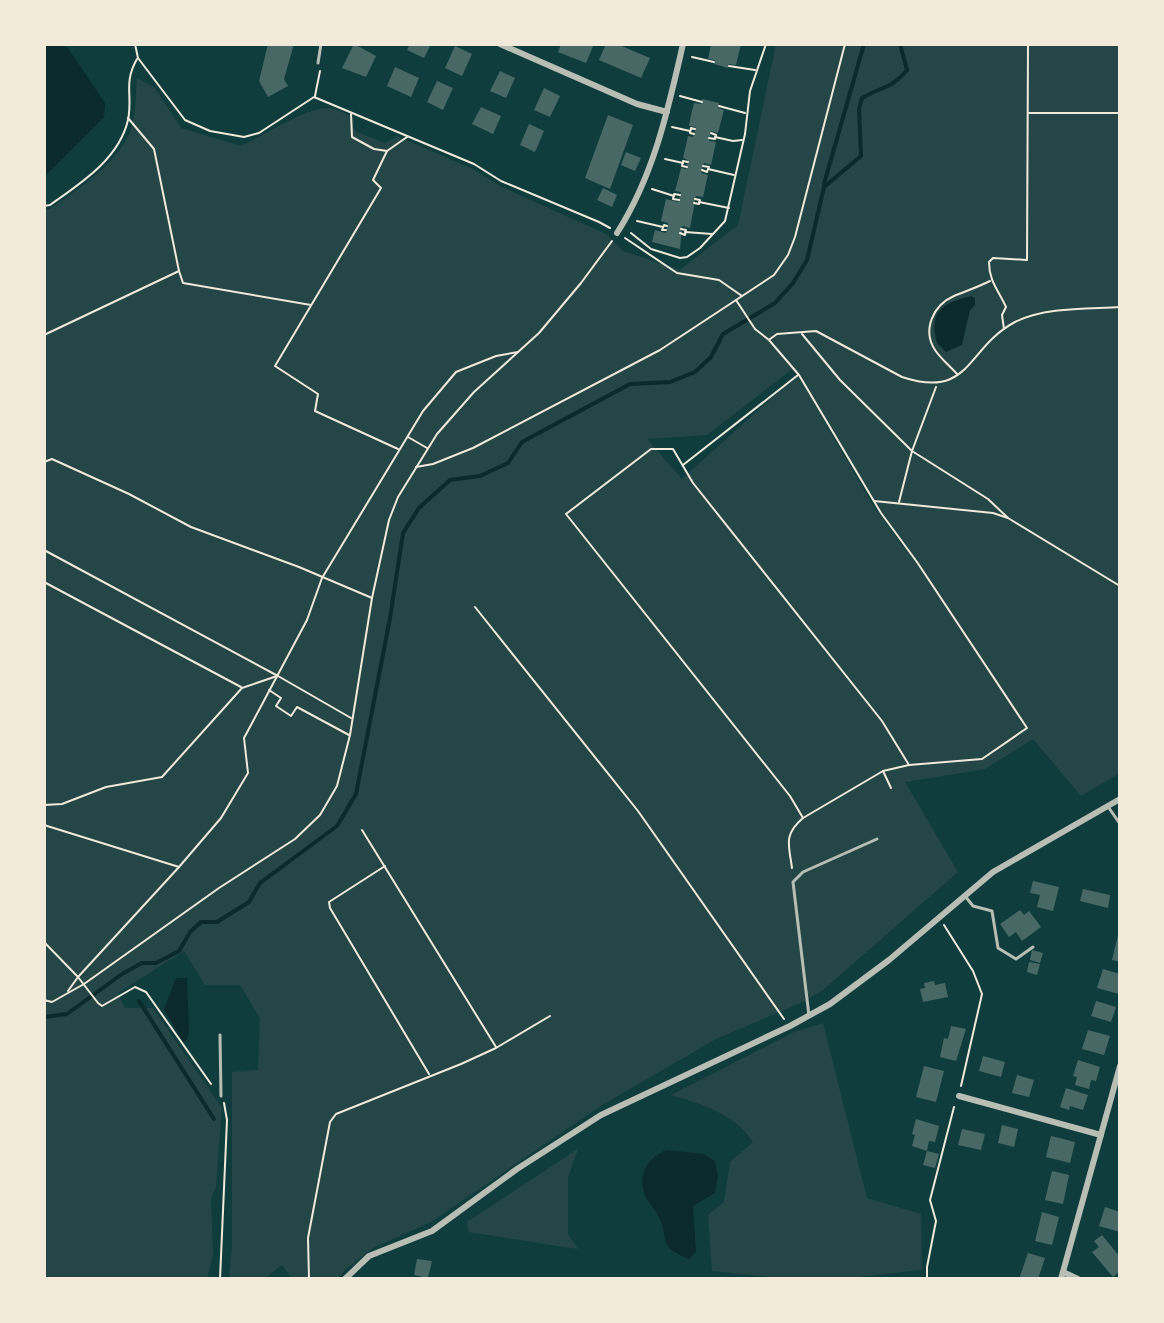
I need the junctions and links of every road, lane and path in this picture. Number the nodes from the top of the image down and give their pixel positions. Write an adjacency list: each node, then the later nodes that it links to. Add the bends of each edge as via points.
1 (135, 44): 9 (path)
2 (321, 44): 11 (lane)
3 (500, 44): 18 (street)
4 (683, 44): 8 (street)
5 (766, 44): 13 (path)
6 (845, 44): 50 (path, via 788,255 774,275)
7 (1028, 44): 21 (path)
8 (680, 55): 10 (path); 14 (street)
9 (138, 58): 15 (path, via 185,120 210,131 244,137 259,133); 23 (path, via 128,81)
10 (714, 62)
11 (318, 63): 15 (path)
12 (729, 66): 13 (path)
13 (756, 71): 20 (path)
14 (671, 94): 16 (path); 18 (street)
15 (314, 97): 19 (path)
16 (702, 102)
17 (719, 106): 20 (path)
18 (667, 112): 24 (street)
19 (351, 113): 29 (path); 31 (path, via 352,137)
20 (746, 113): 30 (path)
21 (1029, 113): 22 (path); 49 (path, via 1027,260 993,258)
22 (1120, 113)
23 (128, 118): 41 (path, via 120,144 98,168); 48 (path, via 154,149)
24 (663, 125): 26 (path); 32 (street)
25 (695, 129): 26 (path)
26 (690, 131): 27 (path)
27 (694, 134)
28 (710, 136): 30 (path)
29 (408, 137): 31 (path); 45 (path)
30 (744, 140): 35 (path)
31 (387, 151): 52 (path, via 373,180 381,188)
32 (654, 157): 33 (path); 36 (street)
33 (687, 164)
34 (702, 168): 35 (path)
35 (735, 175): 42 (path)
36 (643, 186): 38 (path); 43 (street)
37 (680, 195): 38 (path)
38 (674, 196): 39 (path)
39 (679, 200)
40 (695, 201): 42 (path)
41 (44, 206)
42 (729, 209): 47 (path)
43 (628, 215): 44 (path); 45 (street)
44 (665, 228)
45 (619, 230): 47 (path, via 680,258 693,254); 50 (path, via 677,273 719,280); 58 (path, via 559,312)
46 (681, 231): 47 (path)
47 (712, 235)
48 (179, 271): 52 (path, via 183,283); 56 (path)
49 (991, 281): 54 (path, via 1006,303); 60 (path, via 951,297 931,319 935,350)
50 (742, 296): 51 (path)
51 (736, 300): 57 (path); 68 (path, via 660,350 526,422 460,454)
52 (312, 305): 63 (path, via 275,366 318,394 315,411)
53 (1120, 307): 54 (path, via 1049,313)
54 (1004, 330): 60 (path)
55 (802, 333): 57 (path, via 777,334); 61 (path, via 816,331 902,377); 65 (path, via 840,380)
56 (44, 335)
57 (769, 340): 59 (path)
58 (519, 352): 62 (path, via 456,372); 64 (path, via 474,392)
59 (799, 375): 67 (path); 69 (path)
60 (958, 375): 61 (path)
61 (937, 384): 65 (path)
62 (407, 436): 63 (path); 64 (path)
63 (399, 449): 73 (path)
64 (428, 449): 68 (path)
65 (912, 451): 70 (path); 71 (path, via 988,499)
66 (44, 462): 73 (path, via 52,459 191,527)
67 (683, 465): 83 (path, via 882,721); 89 (path, via 673,449 651,449 566,514)
68 (416, 467): 76 (path, via 389,520)
69 (873, 501): 70 (path); 83 (path, via 1027,728 982,759)
70 (899, 503): 71 (path, via 973,509)
71 (1008, 518): 75 (path)
72 (44, 550): 78 (path)
73 (322, 578): 76 (path); 78 (path)
74 (44, 582): 79 (path)
75 (1120, 586)
76 (372, 598): 81 (path)
77 (475, 607): 107 (path, via 638,811)
78 (278, 676): 79 (path); 80 (path); 81 (path)
79 (242, 688): 87 (path, via 162,777)
80 (268, 689): 82 (path, via 281,698 276,706 291,716 297,707); 95 (path, via 244,738 248,773 221,818)
81 (352, 719): 82 (path)
82 (350, 735): 102 (path, via 337,786 320,815 295,839)
83 (909, 765): 84 (path)
84 (883, 771): 85 (path); 89 (path)
85 (891, 788)
86 (1120, 799): 88 (street)
87 (44, 805)
88 (1108, 806): 90 (lane); 97 (street, via 1001,866)
89 (803, 818): 96 (path, via 788,838)
90 (1120, 824)
91 (44, 825): 95 (path)
92 (362, 830): 94 (path)
93 (877, 839): 96 (lane, via 803,872)
94 (385, 866): 109 (path); 111 (path, via 329,902 330,908)
95 (179, 867): 101 (path)
96 (793, 882): 106 (lane)
97 (965, 896): 100 (lane, via 973,906 992,911 998,948 1016,959); 106 (street, via 851,991)
98 (953, 936): 112 (path, via 982,994)
99 (44, 942): 101 (path)
100 (1033, 947)
101 (78, 977): 102 (path); 103 (path)
102 (84, 984): 103 (path); 113 (path, via 102,1006 141,987)
103 (66, 994): 104 (path, via 52,1002)
104 (44, 1000)
105 (550, 1016): 109 (path)
106 (809, 1016): 107 (street)
107 (790, 1026): 119 (street, via 601,1115 432,1231 369,1256)
108 (220, 1035): 113 (lane)
109 (496, 1048): 111 (path)
110 (1120, 1066): 115 (street)
111 (429, 1075): 118 (path, via 336,1114 330,1122 308,1238)
112 (964, 1076)
113 (221, 1096): 117 (path, via 227,1120)
114 (959, 1096): 115 (street); 120 (path, via 930,1200 936,1221)
115 (1101, 1135): 116 (street)
116 (1062, 1276): 121 (street)
117 (220, 1279)
118 (309, 1279)
119 (345, 1279)
120 (927, 1279)
121 (1078, 1279)

